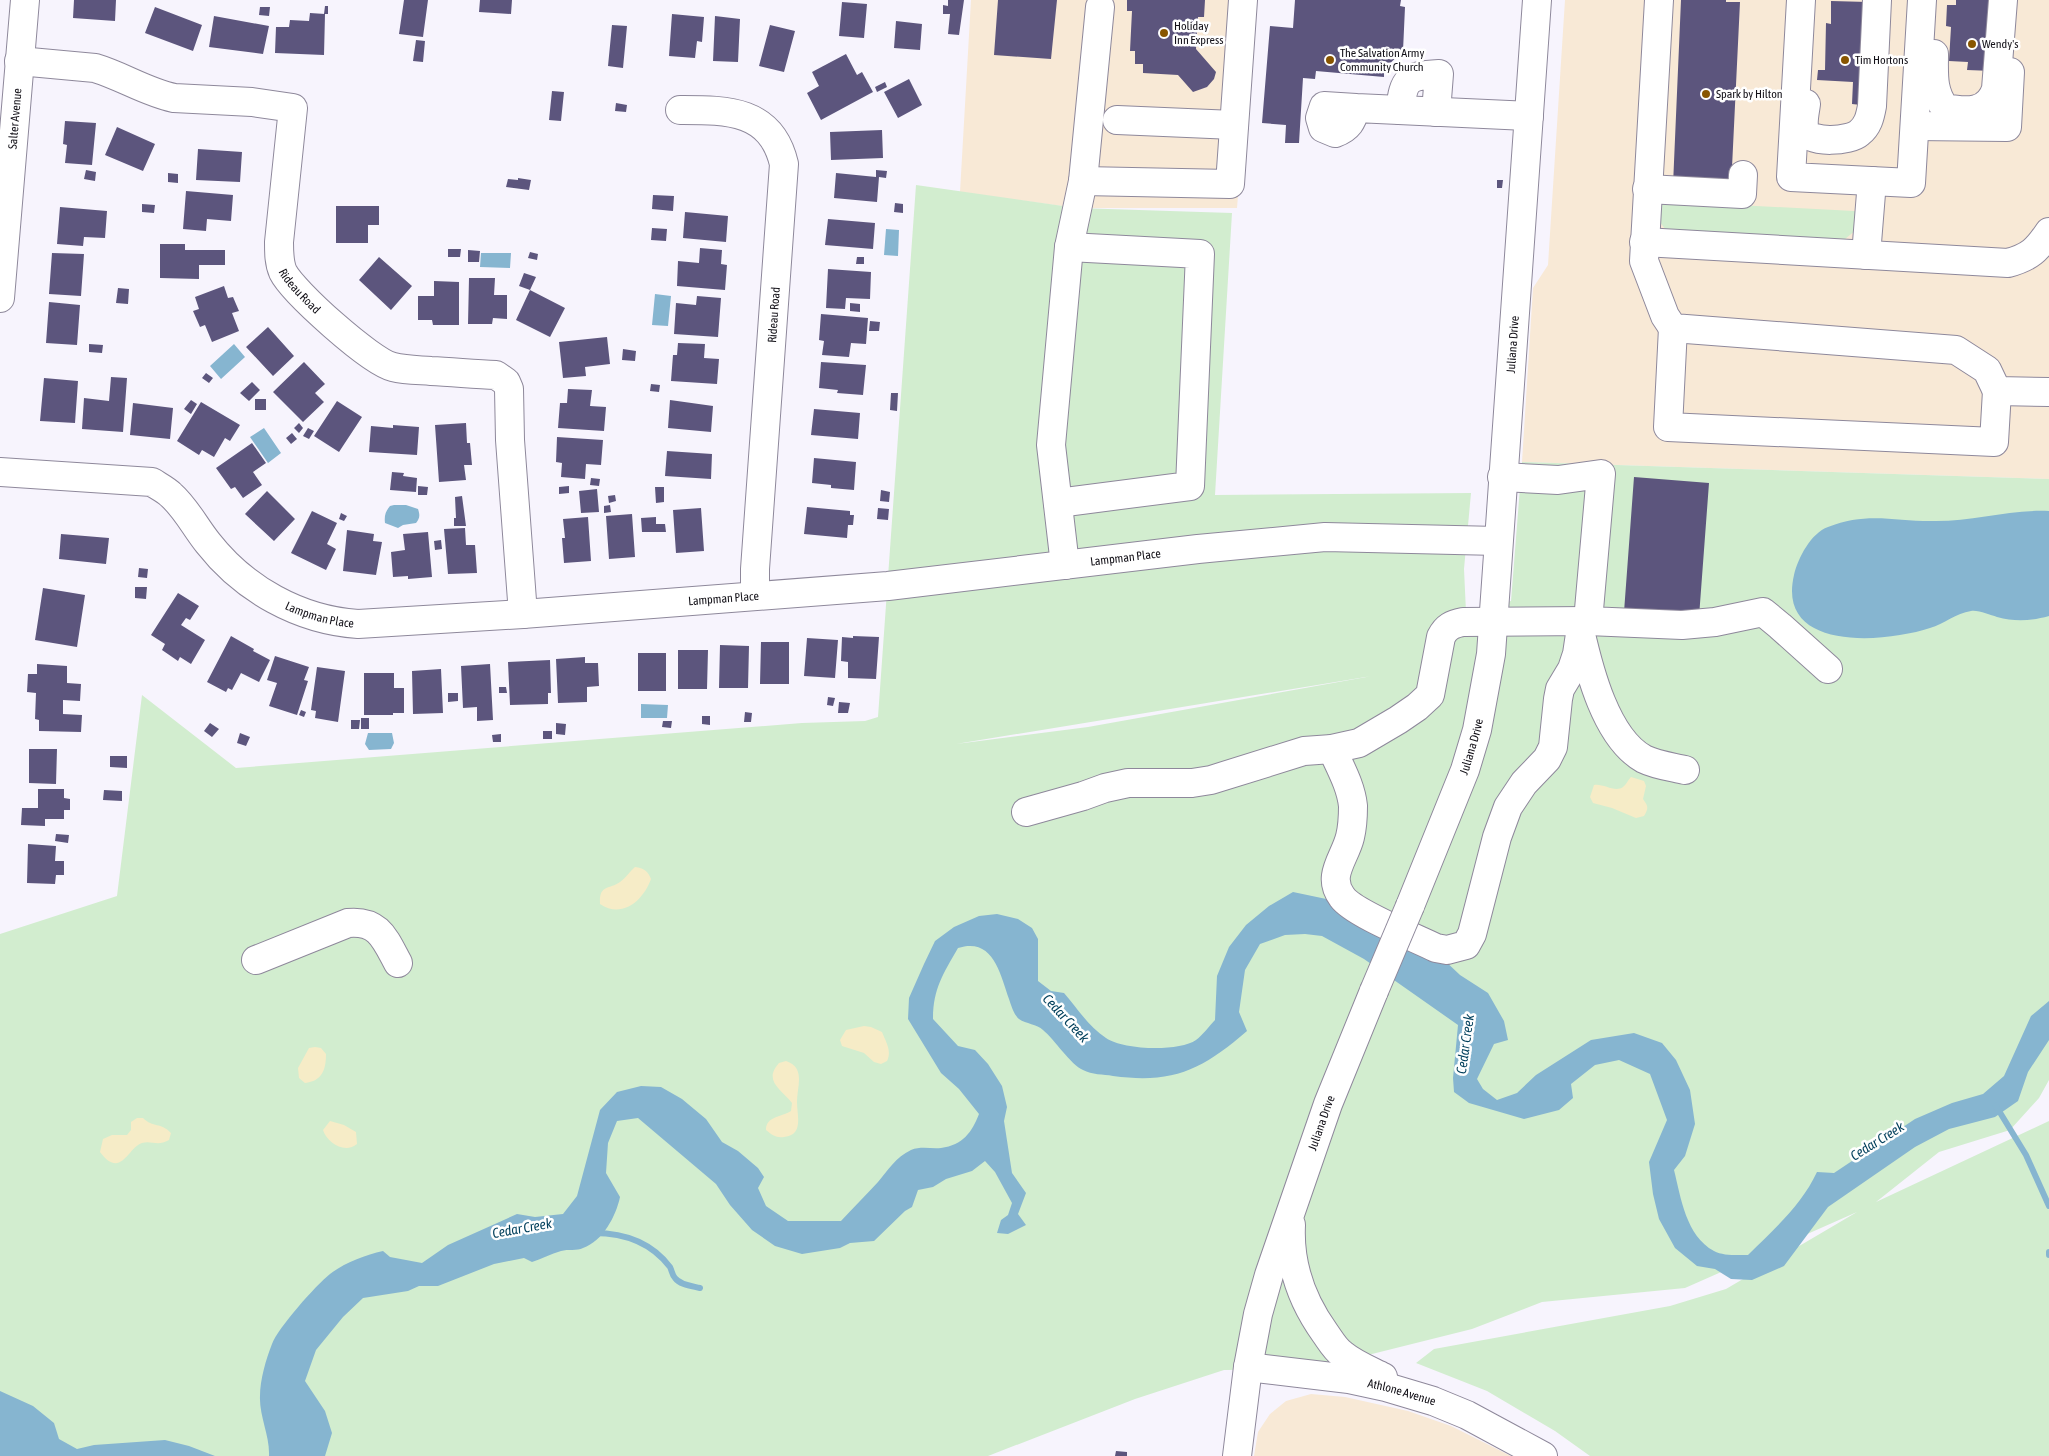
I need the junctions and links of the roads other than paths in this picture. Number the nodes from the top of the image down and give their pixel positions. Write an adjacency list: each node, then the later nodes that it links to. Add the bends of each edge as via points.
1 (24, 0): 13 (street, Salter Avenue)
2 (1243, 0): 20 (street)
3 (1537, 0): 18 (street, Juliana Drive)
4 (1659, 0): 25 (street)
5 (1801, 0): 24 (street, via 1791,177)
6 (1812, 0): 7 (street, via 1804,122 1805,131 1818,139 1853,137 1869,122)
7 (1876, 0)
8 (1922, 0): 21 (street)
9 (1936, 0): 10 (street, via 1934,86 1945,108 1961,111 1976,111 1993,97)
10 (2003, 0)
11 (2012, 0): 21 (street, via 2007,127)
12 (1100, 7): 23 (street)
13 (20, 62): 26 (street, Salter Avenue); 41 (street, Rideau Road, via 95,68 174,98 252,102 293,108 279,242 279,259 292,285 356,344 391,367 496,375 506,382)
14 (1356, 108): 16 (street)
15 (680, 110): 40 (street, Rideau Road, via 727,111 749,118 771,135 784,164)
16 (1400, 110): 17 (street); 17 (street, via 1402,87 1421,75 1439,74)
17 (1436, 112): 18 (street)
18 (1529, 116): 36 (street, Juliana Drive)
19 (1116, 120): 20 (street)
20 (1234, 125): 23 (street, via 1230,184)
21 (1915, 126): 24 (street, via 1912,183)
22 (1743, 175): 25 (street, via 1742,194)
23 (1083, 181): 29 (street)
24 (1872, 181): 30 (street)
25 (1647, 189): 28 (street)
26 (3, 208): 31 (street, Salter Avenue)
27 (2049, 232): 30 (street, via 2039,247 2024,259 2008,263)
28 (1644, 242): 30 (street); 32 (street, via 1644,261 1653,288)
29 (1069, 246): 37 (street, via 1051,445); 37 (street, via 1200,254 1190,486)
30 (1866, 255)
31 (0, 298)
32 (1674, 328): 33 (street, via 1956,350 1987,370); 33 (street, via 1668,427 1994,442)
33 (1997, 391): 34 (street)
34 (2049, 392)
35 (0, 472): 41 (street, Lampman Place, via 152,482 170,494 209,544 247,582 290,606 334,621 367,624)
36 (1502, 477): 38 (street, Juliana Drive); 43 (street, via 1558,480 1601,474)
37 (1058, 503): 39 (street)
38 (1498, 541): 39 (street, Lampman Place, via 1325,537); 42 (street, Juliana Drive)
39 (1065, 565): 40 (street, Lampman Place, via 888,586)
40 (755, 595): 41 (street, Lampman Place)
41 (523, 614)
42 (1494, 622): 43 (street); 45 (street, via 1463,622 1445,629 1430,695 1378,733 1359,743); 50 (street, Juliana Drive, bridge, via 1485,694 1465,770)
43 (1584, 626): 44 (street, via 1682,625 1762,612); 45 (street, via 1574,661 1560,689 1553,747 1547,759 1516,794 1502,822 1472,934 1466,945 1447,950 1436,948 1342,899 1335,885 1337,869 1350,837 1353,806 1345,776); 46 (street, via 1586,655 1596,686 1626,745 1646,760)
44 (1828, 669)
45 (1332, 749): 47 (street, via 1304,750 1211,780 1128,783)
46 (1685, 770)
47 (1026, 812)
48 (256, 960): 49 (street, via 348,923 358,922 374,926 383,935)
49 (398, 963)
50 (1300, 1178): 51 (street, Juliana Drive, via 1258,1314); 52 (street, via 1291,1227 1292,1256 1299,1288 1313,1317 1341,1354)
51 (1248, 1367): 52 (street, Athlone Avenue, via 1349,1380); 53 (street, Juliana Drive)
52 (1434, 1401): 54 (street, Athlone Avenue, via 1467,1415)
53 (1237, 1456)
54 (1542, 1456)

